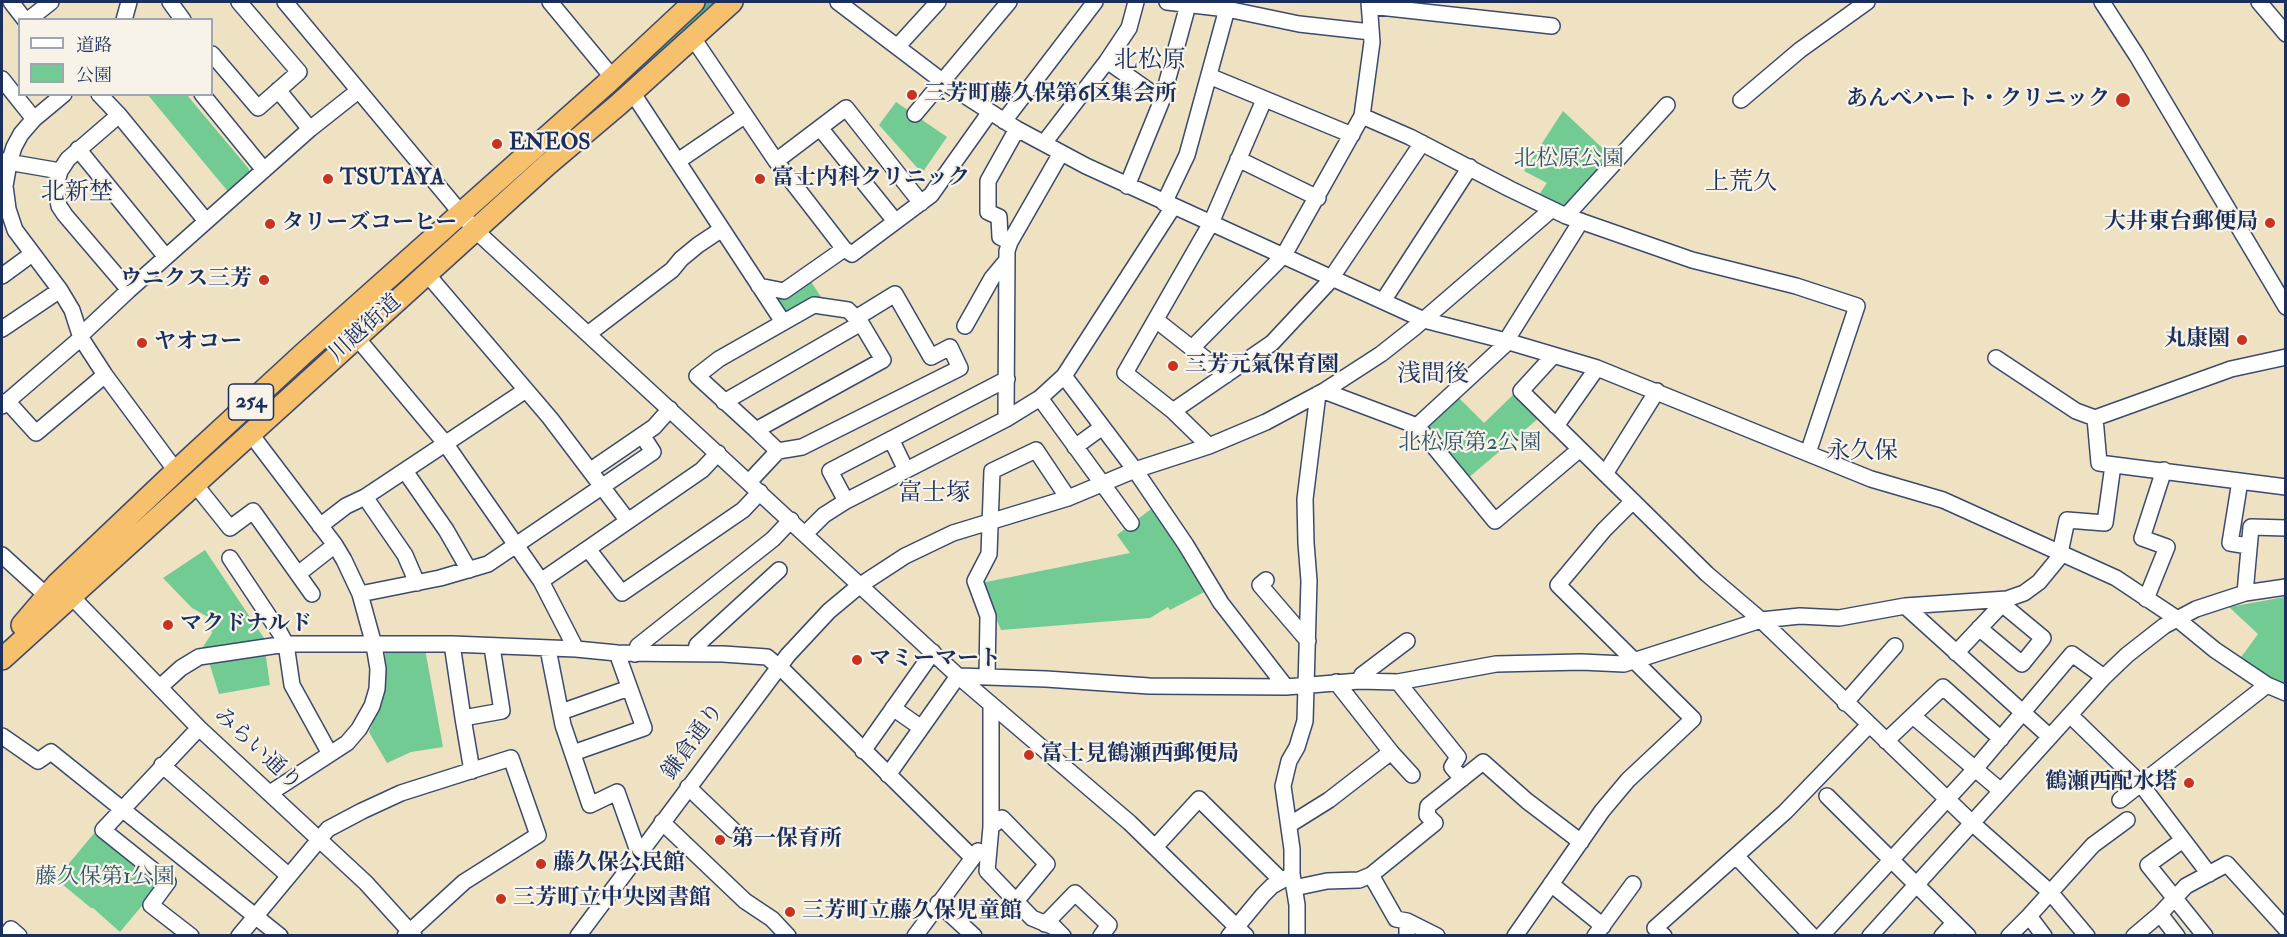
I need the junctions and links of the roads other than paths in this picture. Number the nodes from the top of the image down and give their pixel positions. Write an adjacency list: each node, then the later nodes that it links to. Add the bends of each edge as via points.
1 (11, 2): 21 (street)
2 (51, 2): 22 (street)
3 (170, 2): 23 (street)
4 (239, 2): 35 (street, via 299,72)
5 (285, 2): 36 (street)
6 (550, 2): 32 (street)
7 (694, 2): 32 (highway, 川越街道 / 254)
8 (732, 2): 27 (highway, 川越街道 / 254)
9 (841, 2): 28 (street)
10 (938, 2): 28 (street)
11 (1010, 2): 34 (street)
12 (1095, 2): 51 (street)
13 (1136, 2): 30 (street, via 1129,28)
14 (1167, 2): 19 (street)
15 (1867, 2): 43 (street, via 1800,50)
16 (2102, 2): 91 (street)
17 (2259, 2): 26 (street)
18 (1369, 4): 24 (street); 25 (street)
19 (1188, 5): 20 (street); 41 (street)
20 (1227, 9): 25 (street, via 1299,24); 31 (street)
21 (24, 18)
22 (29, 18)
23 (182, 18)
24 (1552, 26)
25 (1371, 32): 49 (street)
26 (2286, 34)
27 (693, 38): 37 (highway, 川越街道 / 254); 48 (street)
28 (897, 47): 34 (street)
29 (213, 55): 35 (street, via 258,108)
30 (1107, 61): 41 (street); 55 (street)
31 (1209, 76): 42 (street); 69 (street)
32 (613, 78): 75 (highway, 川越街道 / 254)
33 (2, 79): 50 (street)
34 (942, 81): 45 (street); 46 (street)
35 (278, 90): 53 (street)
36 (358, 91): 53 (street); 75 (street)
37 (632, 92): 60 (street); 75 (highway, 川越街道 / 254)
38 (62, 96): 50 (street)
39 (101, 96): 47 (street)
40 (204, 96): 64 (street)
41 (1162, 100): 66 (street)
42 (1264, 100): 54 (street); 59 (street)
43 (1741, 100)
44 (1666, 105): 71 (street)
45 (990, 112): 51 (street); 68 (street, via 931,195)
46 (915, 114)
47 (119, 115): 57 (street); 72 (street)
48 (744, 116): 60 (street); 61 (street)
49 (1362, 116): 54 (street); 56 (street)
50 (34, 119): 62 (street)
51 (1011, 125): 55 (street); 78 (street, via 988,181 988,212 999,217 1000,237)
52 (820, 128): 61 (street); 68 (street, via 846,108); 73 (street)
53 (310, 129): 64 (street)
54 (1353, 135): 67 (street)
55 (1044, 143): 58 (street)
56 (1422, 143): 63 (street); 86 (street)
57 (78, 149): 65 (street); 82 (street)
58 (1061, 153): 66 (street); 78 (street)
59 (1238, 159): 67 (street); 76 (street)
60 (678, 161): 77 (street)
61 (776, 161): 79 (street)
62 (5, 162): 65 (street); 80 (street, via 8,209 15,230)
63 (1470, 167): 70 (street); 90 (street)
64 (264, 170): 72 (street)
65 (60, 171): 89 (street, via 59,206)
66 (1127, 186): 69 (street)
67 (1318, 198): 81 (street)
68 (921, 203): 73 (street)
69 (1169, 205): 76 (street); 109 (street)
70 (1551, 210): 71 (street); 94 (street, 鎌倉通り)
71 (1566, 216): 74 (street)
72 (206, 221): 82 (street)
73 (895, 221): 79 (street, via 852,254)
74 (1581, 221): 101 (street); 134 (street, via 1692,260 1857,306)
75 (468, 222): 84 (highway, 川越街道 / 254); 98 (street); 140 (highway, 川越街道 / 254, via 304,353)
76 (1211, 223): 81 (street); 93 (street)
77 (722, 229): 87 (street); 98 (street)
78 (1010, 242): 83 (street)
79 (844, 249): 87 (street, via 784,291)
80 (32, 254): 85 (street); 88 (street)
81 (1284, 255): 86 (street); 102 (street)
82 (166, 257): 89 (street)
83 (1007, 260): 96 (street); 110 (street)
84 (427, 274): 100 (highway, 川越街道 / 254); 111 (street)
85 (2, 276)
86 (1333, 277): 90 (street); 108 (street, via 1272,343)
87 (759, 286): 95 (street)
88 (60, 290): 97 (street); 99 (street)
89 (129, 290): 99 (street)
90 (1383, 301): 94 (street)
91 (2286, 307)
92 (859, 320): 95 (street, via 848,310 814,305); 115 (street); 124 (street, via 883,360); 132 (street, via 895,294 932,357 950,347 960,368 802,447)
93 (1156, 320): 102 (street); 118 (street, via 1125,373)
94 (1424, 320): 101 (street); 113 (street, 鎌倉通り, via 1381,354)
95 (783, 322): 115 (street, via 697,376)
96 (965, 326)
97 (2, 329)
98 (588, 334): 117 (street)
99 (81, 337): 107 (street); 116 (street)
100 (357, 338): 125 (highway, 川越街道 / 254); 128 (street)
101 (1507, 341): 103 (street); 121 (street)
102 (1192, 348): 108 (street)
103 (1552, 356): 106 (street); 122 (street, via 1521,391)
104 (2286, 357): 119 (street, via 2231,369)
105 (1996, 358): 119 (street, via 2076,411)
106 (1597, 368): 112 (street); 122 (street)
107 (105, 375): 116 (street, via 36,433); 140 (street)
108 (1226, 375): 118 (street)
109 (1064, 376): 114 (street); 123 (street)
110 (1007, 380): 120 (street); 127 (street)
111 (526, 390): 128 (street); 136 (street)
112 (1657, 391): 134 (street); 142 (street)
113 (1321, 392): 121 (street); 129 (street, 鎌倉通り, via 1266,422); 186 (street, via 1305,499)
114 (1040, 398): 120 (street); 130 (street)
115 (724, 402): 124 (street)
116 (4, 403)
117 (670, 409): 126 (street); 133 (street)
118 (1173, 411): 129 (street)
119 (2095, 418): 135 (street, via 2099,463)
120 (1006, 419): 137 (street)
121 (1417, 426): 131 (street, via 1495,521)
122 (1556, 426): 131 (street)
123 (1101, 428): 130 (street); 138 (street)
124 (756, 430): 132 (street)
125 (250, 433): 144 (highway, 川越街道 / 254); 157 (street)
126 (642, 435): 136 (street); 146 (street, via 653,452)
127 (891, 439): 137 (street); 151 (street, via 830,471)
128 (445, 443): 141 (street); 161 (street)
129 (1209, 446): 138 (street, 鎌倉通り)
130 (1075, 447): 145 (street)
131 (1580, 449): 142 (street)
132 (778, 451): 147 (street)
133 (718, 453): 147 (street); 155 (street, via 702,471)
134 (1808, 453): 164 (street, via 1871,479 1943,500)
135 (2113, 465): 139 (street); 164 (street, via 2105,523 2067,520)
136 (591, 470): 146 (street)
137 (906, 470): 151 (street)
138 (1135, 470): 145 (street, 鎌倉通り); 212 (street, via 1221,603)
139 (2164, 470): 143 (street); 180 (street, via 2142,538 2167,547)
140 (176, 471): 179 (highway, 川越街道 / 254)
141 (405, 471): 149 (street); 167 (street)
142 (1605, 474): 152 (street)
143 (2240, 481): 148 (street); 162 (street, via 2229,543)
144 (194, 483): 169 (street, via 230,528 253,511); 178 (highway, 川越街道 / 254)
145 (1103, 484): 150 (street, 鎌倉通り); 156 (street)
146 (601, 486): 155 (street); 161 (street)
147 (755, 487): 153 (street); 163 (street, via 743,510 622,593)
148 (2286, 487)
149 (365, 496): 157 (street); 172 (street, via 405,555)
150 (1068, 498): 154 (street, 鎌倉通り); 154 (street, via 1036,450 992,471)
151 (846, 501): 159 (street, via 824,514)
152 (1633, 501): 184 (street, via 1707,574); 201 (street, via 1558,585)
153 (791, 520): 159 (street); 200 (street, via 638,646)
154 (992, 520): 173 (street, 鎌倉通り, via 932,543); 204 (street, via 989,554 975,581 988,616)
155 (628, 521): 163 (street)
156 (1131, 523)
157 (320, 526): 160 (street)
158 (2286, 528): 162 (street, via 2251,527)
159 (805, 534): 173 (street)
160 (335, 545): 169 (street); 177 (street)
161 (516, 545): 167 (street, via 488,564); 171 (street)
162 (2248, 546): 175 (street)
163 (588, 549): 171 (street)
164 (2061, 554): 180 (street, via 2116,578); 181 (street, via 2039,582)
165 (2, 555): 179 (street)
166 (230, 558): 188 (street)
167 (469, 570): 172 (street)
168 (779, 570): 198 (street, via 697,645)
169 (298, 574): 176 (street)
170 (1266, 580): 186 (street, via 1260,585)
171 (541, 581): 195 (street)
172 (417, 583): 177 (street)
173 (860, 586): 196 (street); 202 (street, 鎌倉通り, via 824,617)
174 (2286, 587): 175 (street)
175 (2245, 593): 183 (street)
176 (312, 594)
177 (360, 594): 190 (street)
178 (70, 595): 179 (street); 193 (highway, 川越街道 / 254); 211 (street, みらい通り)
179 (47, 596): 193 (highway, 川越街道 / 254)
180 (2146, 599): 183 (street)
181 (2005, 602): 182 (street); 185 (street); 185 (street, via 2043,638 2022,664)
182 (1905, 606): 184 (street, via 1839,618); 199 (street)
183 (2176, 618): 205 (street); 210 (street)
184 (1761, 620): 201 (street); 215 (street)
185 (1979, 628): 199 (street)
186 (1308, 641): 209 (street)
187 (1407, 641): 206 (street)
188 (286, 644): 190 (street); 211 (street, via 199,657); 233 (street, via 291,685)
189 (452, 644): 190 (street); 191 (street); 222 (street)
190 (374, 645): 233 (street, via 378,679 372,706 347,743)
191 (492, 647): 194 (street); 222 (street, via 502,711)
192 (1897, 647): 215 (street)
193 (2, 649)
194 (549, 649): 195 (street); 218 (street)
195 (576, 649): 197 (street)
196 (933, 652): 203 (street); 217 (street)
197 (617, 653): 200 (street); 213 (street)
198 (695, 653): 200 (street); 202 (street, via 767,657)
199 (1956, 653): 219 (street)
200 (635, 654)
201 (1634, 661): 208 (street, via 1496,664); 256 (street, via 1693,719 1633,773)
202 (779, 667): 230 (street); 241 (street, 鎌倉通り)
203 (958, 676): 204 (street); 216 (street); 224 (street)
204 (987, 677): 212 (street, via 1157,686)
205 (2104, 677): 219 (street, via 2072,654); 220 (street)
206 (1359, 681): 207 (street); 208 (street)
207 (1336, 682): 209 (street); 231 (street)
208 (1398, 682): 239 (street, via 1458,757 1452,766)
209 (1306, 685): 212 (street); 251 (street, via 1305,720 1283,786)
210 (2266, 685): 214 (street); 240 (street)
211 (160, 687): 225 (street, みらい通り)
212 (1286, 687)
213 (629, 688): 218 (street); 232 (street, via 644,728)
214 (2286, 693)
215 (1845, 703): 223 (street)
216 (991, 704): 253 (street); 257 (street)
217 (893, 708): 224 (street); 230 (street)
218 (561, 712): 232 (street)
219 (2024, 712): 227 (street); 228 (street)
220 (2070, 715): 227 (street); 240 (street)
221 (1912, 716): 228 (street, via 1942,687); 229 (street); 235 (street)
222 (463, 718): 236 (street)
223 (1869, 725): 229 (street); 259 (street, via 1785,812)
224 (920, 727): 237 (street)
225 (199, 728): 234 (street); 243 (street, みらい通り)
226 (2, 736): 247 (street, via 38,761 51,752)
227 (2050, 737): 242 (street)
228 (2001, 739): 235 (street)
229 (1886, 741): 245 (street)
230 (863, 751): 237 (street)
231 (1391, 752): 238 (street); 251 (street)
232 (573, 753): 258 (street, via 590,805 617,792)
233 (330, 754): 243 (street)
234 (162, 765): 247 (street); 264 (street)
235 (1975, 769): 242 (street); 245 (street)
236 (472, 771): 254 (street, via 401,793 331,827); 282 (street, via 511,758 538,835 464,882)
237 (888, 775): 260 (street)
238 (1412, 775)
239 (1462, 779): 256 (street, via 1484,762); 263 (street, via 1428,806 1427,814 1435,823)
240 (2140, 783): 246 (street); 255 (street)
241 (688, 787): 249 (street, 鎌倉通り); 252 (street)
242 (2001, 791): 250 (street)
243 (270, 793): 254 (street, みらい通り)
244 (1827, 796): 261 (street)
245 (1947, 799): 250 (street); 261 (street)
246 (2120, 800)
247 (121, 809): 274 (street); 285 (street, via 103,830 168,882 150,904)
248 (2127, 820): 269 (street, via 2093,845)
249 (663, 822): 258 (street, 鎌倉通り); 289 (street, via 745,901)
250 (1972, 823): 268 (street); 269 (street)
251 (1289, 825): 265 (street)
252 (733, 830)
253 (990, 831): 260 (street); 271 (street, via 987,871); 271 (street, via 1002,818 1047,864)
254 (319, 838): 264 (street); 282 (street, みらい通り, via 366,883)
255 (2183, 840): 262 (street); 270 (street, via 2148,865)
256 (1581, 842): 266 (street)
257 (1156, 846): 265 (street, via 1199,800); 281 (street)
258 (639, 854): 288 (street, 鎌倉通り)
259 (1736, 856): 298 (street, via 1655,928); 299 (street)
260 (973, 858): 272 (street)
261 (1891, 860): 268 (street); 300 (street)
262 (2209, 874): 270 (street); 279 (street, via 2227,864)
263 (1371, 875): 265 (street, via 1359,880); 278 (street, via 1396,919)
264 (289, 876): 274 (street)
265 (1289, 881): 281 (street, via 1263,895); 295 (street)
266 (1551, 884): 280 (street); 297 (street)
267 (1633, 884): 280 (street)
268 (1916, 885): 276 (street); 301 (street)
269 (2050, 892): 275 (street); 306 (street)
270 (2175, 897): 273 (street); 309 (street)
271 (1017, 900): 277 (street, via 1032,918)
272 (938, 903): 291 (street); 292 (street)
273 (2160, 914): 307 (street); 308 (street)
274 (255, 916): 286 (street); 287 (street)
275 (2029, 916): 304 (street); 305 (street)
276 (1954, 923): 302 (street); 303 (street)
277 (1045, 924): 293 (street); 294 (street, via 1075,893 1109,925)
278 (1407, 928): 296 (street)
279 (2286, 929)
280 (1599, 931)
281 (1237, 933)
282 (410, 934)
283 (6, 936): 284 (street, via 11,929)
284 (19, 936)
285 (191, 936)
286 (239, 936)
287 (280, 936)
288 (578, 936)
289 (789, 936): 290 (street, via 793,932)
290 (797, 936)
291 (915, 936)
292 (974, 936)
293 (1063, 936)
294 (1101, 936)
295 (1297, 936)
296 (1437, 936)
297 (1515, 936)
298 (1664, 936)
299 (1812, 936)
300 (1821, 936)
301 (1870, 936)
302 (1942, 936)
303 (1968, 936)
304 (2009, 936)
305 (2044, 936)
306 (2087, 936)
307 (2134, 936)
308 (2177, 936)
309 (2205, 936)

